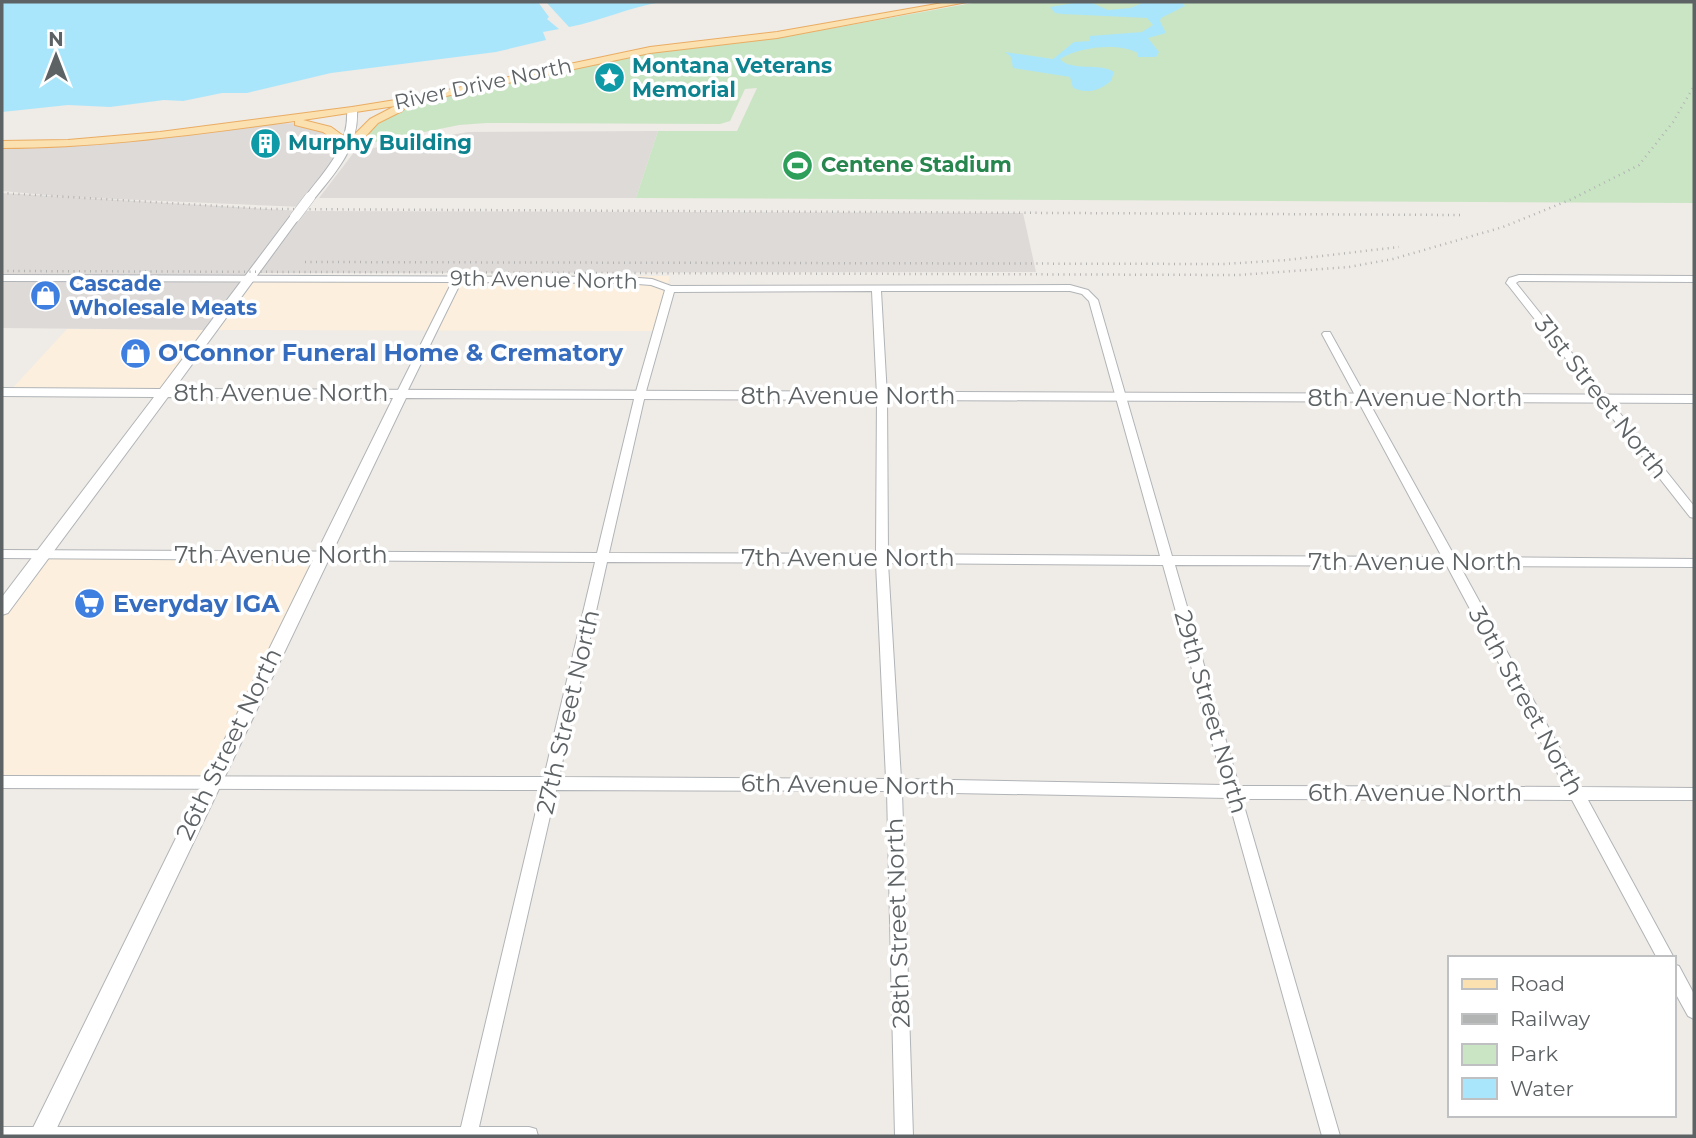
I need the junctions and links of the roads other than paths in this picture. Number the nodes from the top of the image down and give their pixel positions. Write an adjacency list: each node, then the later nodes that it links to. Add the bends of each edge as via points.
1 (962, 2): 2 (main road, River Drive North, via 778,35 628,54)
2 (414, 100): 3 (main road, River Drive North); 6 (main road, via 374,121)
3 (352, 110): 4 (main road, River Drive North); 6 (street)
4 (261, 124): 5 (main road, River Drive North, via 112,140); 6 (main road, via 315,125 339,135)
5 (2, 145)
6 (348, 147): 8 (street, bridge)
7 (2, 278): 8 (street, 9th Avenue North)
8 (248, 278): 9 (street, 9th Avenue North); 16 (street)
9 (458, 279): 11 (street, 9th Avenue North, via 625,280); 17 (street, 26th Street North)
10 (1694, 279): 22 (street, 31st Street North, via 1512,280)
11 (670, 289): 12 (street, 9th Avenue North); 18 (street, 27th Street North)
12 (877, 289): 13 (street, 9th Avenue North, via 1070,288); 19 (street, 28th Street North)
13 (1085, 292): 20 (street, 29th Street North, via 1093,300)
14 (1327, 334): 21 (street, 30th Street North)
15 (2, 391): 16 (street, 8th Avenue North)
16 (163, 393): 17 (street, 8th Avenue North); 26 (street)
17 (401, 394): 18 (street, 8th Avenue North); 27 (street, 26th Street North)
18 (640, 395): 19 (street, 8th Avenue North); 28 (street, 27th Street North)
19 (882, 396): 20 (street, 8th Avenue North); 29 (street, 28th Street North)
20 (1121, 397): 21 (street, 8th Avenue North); 30 (street, 29th Street North)
21 (1362, 398): 22 (street, 8th Avenue North); 31 (street, 30th Street North)
22 (1602, 399): 23 (street, 8th Avenue North); 24 (street, 31st Street North)
23 (1694, 399)
24 (1694, 514)
25 (2, 554): 26 (street, 7th Avenue North)
26 (42, 554): 27 (street, 7th Avenue North); 33 (street)
27 (321, 555): 28 (street, 7th Avenue North); 35 (street, 26th Street North)
28 (605, 557): 29 (street, 7th Avenue North); 36 (street, 27th Street North)
29 (882, 558): 30 (street, 7th Avenue North); 37 (street, 28th Street North)
30 (1168, 561): 31 (street, 7th Avenue North); 38 (street, 29th Street North)
31 (1450, 562): 32 (street, 7th Avenue North); 39 (street, 30th Street North)
32 (1694, 563)
33 (2, 609)
34 (2, 782): 35 (street, 6th Avenue North)
35 (210, 783): 36 (street, 6th Avenue North); 45 (street, 26th Street North)
36 (552, 783): 37 (street, 6th Avenue North); 46 (street, 27th Street North)
37 (894, 785): 38 (street, 6th Avenue North); 48 (street, 28th Street North)
38 (1234, 792): 39 (street, 6th Avenue North); 49 (street, 29th Street North)
39 (1577, 794): 40 (street, 6th Avenue North); 41 (street, 30th Street North)
40 (1694, 794)
41 (1665, 956)
42 (1675, 976): 43 (street)
43 (1694, 1010)
44 (2, 1136): 45 (street)
45 (41, 1136): 46 (street)
46 (468, 1136): 47 (street)
47 (529, 1136)
48 (904, 1136)
49 (1331, 1136)

